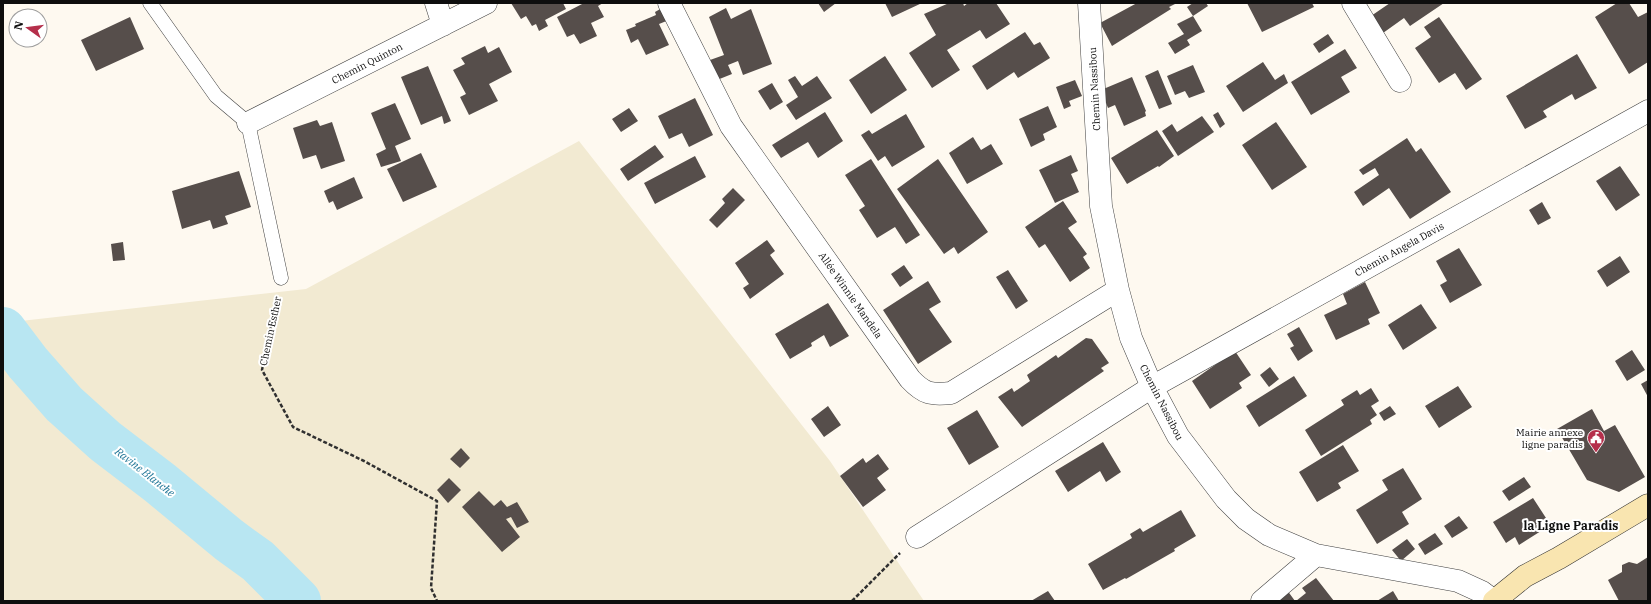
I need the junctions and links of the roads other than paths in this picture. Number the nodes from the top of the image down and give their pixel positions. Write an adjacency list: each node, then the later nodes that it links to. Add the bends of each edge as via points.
1 (150, 3): 10 (lane, via 216,96)
2 (436, 3): 7 (street)
3 (486, 3): 7 (street, Chemin Quinton)
4 (669, 3): 12 (street, Allée Winnie Mandela, via 731,126 919,389 932,394 951,393)
5 (1089, 3): 12 (street, Chemin Nassibou, via 1101,206)
6 (1353, 3): 8 (street)
7 (443, 25): 10 (street, Chemin Quinton)
8 (1400, 81)
9 (1648, 111): 13 (street, Chemin Angela Davis)
10 (248, 123): 11 (lane)
11 (281, 278)
12 (1118, 290): 13 (street, Chemin Nassibou, via 1131,338)
13 (1152, 387): 15 (street, Chemin Angela Davis); 16 (street, Chemin Nassibou, via 1178,436 1226,499 1246,519 1269,535)
14 (1648, 505): 18 (main road, via 1526,576)
15 (917, 537)
16 (1316, 555): 17 (street); 18 (street, Chemin Nassibou, via 1458,581 1482,592)
17 (1262, 601)
18 (1494, 601)

